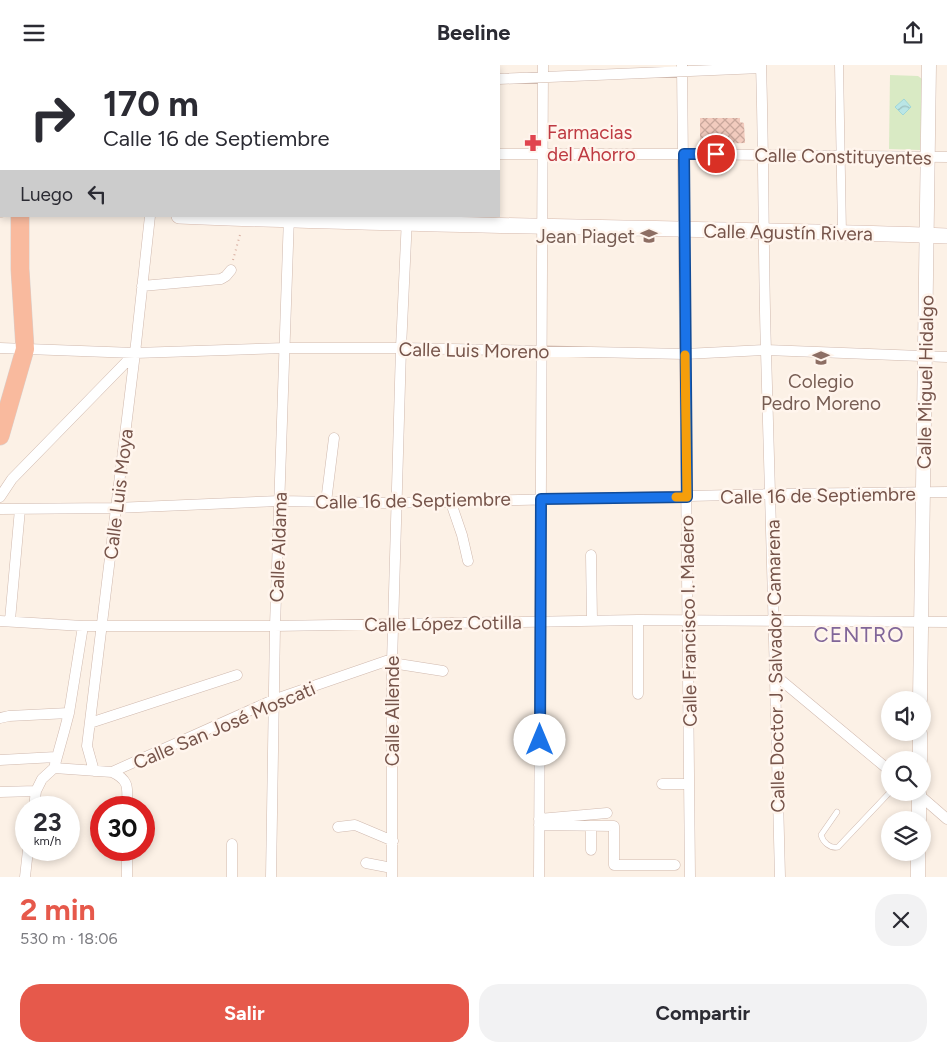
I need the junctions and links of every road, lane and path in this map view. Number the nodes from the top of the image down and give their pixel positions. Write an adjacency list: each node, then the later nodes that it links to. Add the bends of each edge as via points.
1 (543, 65): 6 (street)
2 (839, 65): 12 (street)
3 (930, 65): 13 (street, Calle Miguel Hidalgo)
4 (761, 66): 5 (street); 11 (street, Calle Doctor J. Salvador Camarena)
5 (682, 69): 6 (street); 9 (street, Calle Francisco I. Madero)
6 (543, 78): 7 (street); 10 (street)
7 (500, 79)
8 (500, 154): 10 (street, Calle Constituyentes)
9 (684, 154): 10 (street, Calle Constituyentes); 11 (street, Calle Constituyentes); 22 (street, Calle Francisco I. Madero)
10 (543, 155): 21 (street)
11 (764, 155): 12 (street, Calle Constituyentes); 23 (street, Calle Doctor J. Salvador Camarena)
12 (840, 156): 13 (street, Calle Constituyentes); 24 (street)
13 (928, 157): 14 (street, Calle Constituyentes); 25 (street, Calle Miguel Hidalgo)
14 (947, 157)
15 (20, 217): 31 (highway, via 20,269)
16 (150, 217): 28 (street, Calle Luis Moya)
17 (201, 217): 18 (main road, Calle Agustín Rivera)
18 (245, 219): 19 (main road, Calle Agustín Rivera); 27 (path)
19 (288, 219): 20 (main road, Calle Agustín Rivera); 29 (street, Calle Aldama)
20 (407, 220): 21 (main road, Calle Agustín Rivera); 30 (street, Calle Allende)
21 (542, 227): 22 (main road, Calle Agustín Rivera); 33 (street)
22 (684, 229): 23 (main road, Calle Agustín Rivera); 35 (street, Calle Francisco I. Madero)
23 (764, 231): 24 (main road, Calle Agustín Rivera); 32 (street, Calle Doctor J. Salvador Camarena)
24 (842, 233): 25 (main road, Calle Agustín Rivera)
25 (928, 236): 26 (main road, Calle Agustín Rivera); 36 (street, Calle Miguel Hidalgo)
26 (947, 236)
27 (231, 270): 28 (street, via 221,279)
28 (142, 286): 34 (street, Calle Luis Moya)
29 (285, 348): 30 (street, Calle Luis Moreno); 34 (street, Calle Luis Moreno); 47 (street, Calle Aldama)
30 (401, 348): 33 (street, Calle Luis Moreno); 50 (street, Calle Allende)
31 (13, 349): 34 (street, Calle Luis Moreno); 38 (highway); 39 (highway)
32 (766, 349): 35 (street, Calle Luis Moreno); 36 (street, Calle Luis Moreno); 43 (street, Calle Doctor J. Salvador Camarena)
33 (542, 352): 35 (street, Calle Luis Moreno); 46 (street)
34 (135, 353): 44 (street, via 12,479); 51 (street, Calle Luis Moya)
35 (685, 354): 45 (street, Calle Francisco I. Madero)
36 (925, 357): 37 (street, Calle Luis Moreno); 42 (street, Calle Miguel Hidalgo)
37 (947, 357)
38 (0, 397)
39 (0, 437)
40 (334, 438): 49 (street)
41 (947, 492): 42 (street, Calle 16 de Septiembre)
42 (923, 493): 43 (street, Calle 16 de Septiembre); 63 (street, Calle Miguel Hidalgo)
43 (772, 494): 45 (street, Calle 16 de Septiembre); 61 (street, Calle Doctor J. Salvador Camarena)
44 (0, 497)
45 (687, 497): 46 (street, Calle 16 de Septiembre); 57 (street, Calle Francisco I. Madero)
46 (541, 499): 48 (street, Calle 16 de Septiembre); 59 (street)
47 (280, 501): 49 (street, Calle 16 de Septiembre); 51 (street, Calle 16 de Septiembre); 67 (street, Calle Aldama)
48 (450, 501): 50 (street, Calle 16 de Septiembre); 55 (street)
49 (326, 502): 50 (street, Calle 16 de Septiembre)
50 (398, 502): 64 (street, Calle Allende)
51 (115, 508): 53 (street, Calle 16 de Septiembre); 65 (street, Calle Luis Moya)
52 (0, 509): 53 (street, Calle 16 de Septiembre)
53 (20, 509): 58 (street)
54 (591, 555): 60 (street)
55 (468, 561)
56 (638, 620): 57 (street, Calle López Cotilla); 60 (street, Calle López Cotilla); 73 (street)
57 (687, 620): 61 (street, Calle López Cotilla); 85 (street, Calle Francisco I. Madero)
58 (5, 621): 66 (street, Calle López Cotilla)
59 (540, 621): 60 (street, Calle López Cotilla); 64 (street, Calle López Cotilla); 95 (street)
60 (592, 621)
61 (774, 621): 63 (street, Calle López Cotilla); 71 (street, Calle Doctor J. Salvador Camarena)
62 (947, 622): 63 (street, Calle López Cotilla)
63 (922, 623): 72 (street, Calle Miguel Hidalgo)
64 (393, 624): 67 (street, Calle López Cotilla); 68 (street, Calle Allende)
65 (102, 625): 66 (street, Calle López Cotilla); 67 (street, Calle López Cotilla); 77 (street, Calle Luis Moya)
66 (83, 626): 75 (street)
67 (275, 626): 74 (street, Calle Aldama)
68 (392, 661): 69 (street); 74 (street, Calle San José Moscati); 98 (street, Calle Allende)
69 (443, 671)
70 (237, 675): 77 (street)
71 (776, 676): 80 (street); 113 (street, Calle Doctor J. Salvador Camarena)
72 (920, 691)
73 (638, 695)
74 (273, 700): 83 (street, Calle San José Moscati); 110 (street, Calle Aldama)
75 (69, 713): 76 (street); 78 (street)
76 (0, 718)
77 (90, 723): 82 (street, Calle Luis Moya, via 87,747)
78 (56, 757): 79 (street); 81 (street)
79 (0, 760)
80 (881, 764)
81 (54, 769): 82 (street, Calle San José Moscati); 86 (street, via 42,779)
82 (94, 771): 83 (street, Calle San José Moscati)
83 (112, 772): 89 (street, via 122,777 127,785)
84 (662, 784): 85 (street)
85 (689, 784): 112 (street, Calle Francisco I. Madero)
86 (36, 791): 87 (street); 88 (street)
87 (0, 792)
88 (35, 796)
89 (127, 796)
90 (881, 801): 92 (lane, via 835,848 821,835)
91 (927, 801): 94 (street)
92 (837, 812)
93 (607, 813): 95 (street)
94 (947, 819)
95 (539, 822): 96 (street); 111 (street)
96 (592, 826): 100 (street); 105 (street, via 614,826 614,865)
97 (338, 827): 98 (street, via 355,825)
98 (392, 841): 106 (street, Calle Allende)
99 (232, 844): 109 (street)
100 (591, 850)
101 (27, 861): 107 (street)
102 (127, 861): 108 (street)
103 (918, 861): 114 (street)
104 (366, 863): 106 (street)
105 (675, 865)
106 (392, 872)
107 (25, 877)
108 (126, 877)
109 (232, 877)
110 (271, 877)
111 (539, 877)
112 (690, 877)
113 (780, 877)
114 (918, 877)

